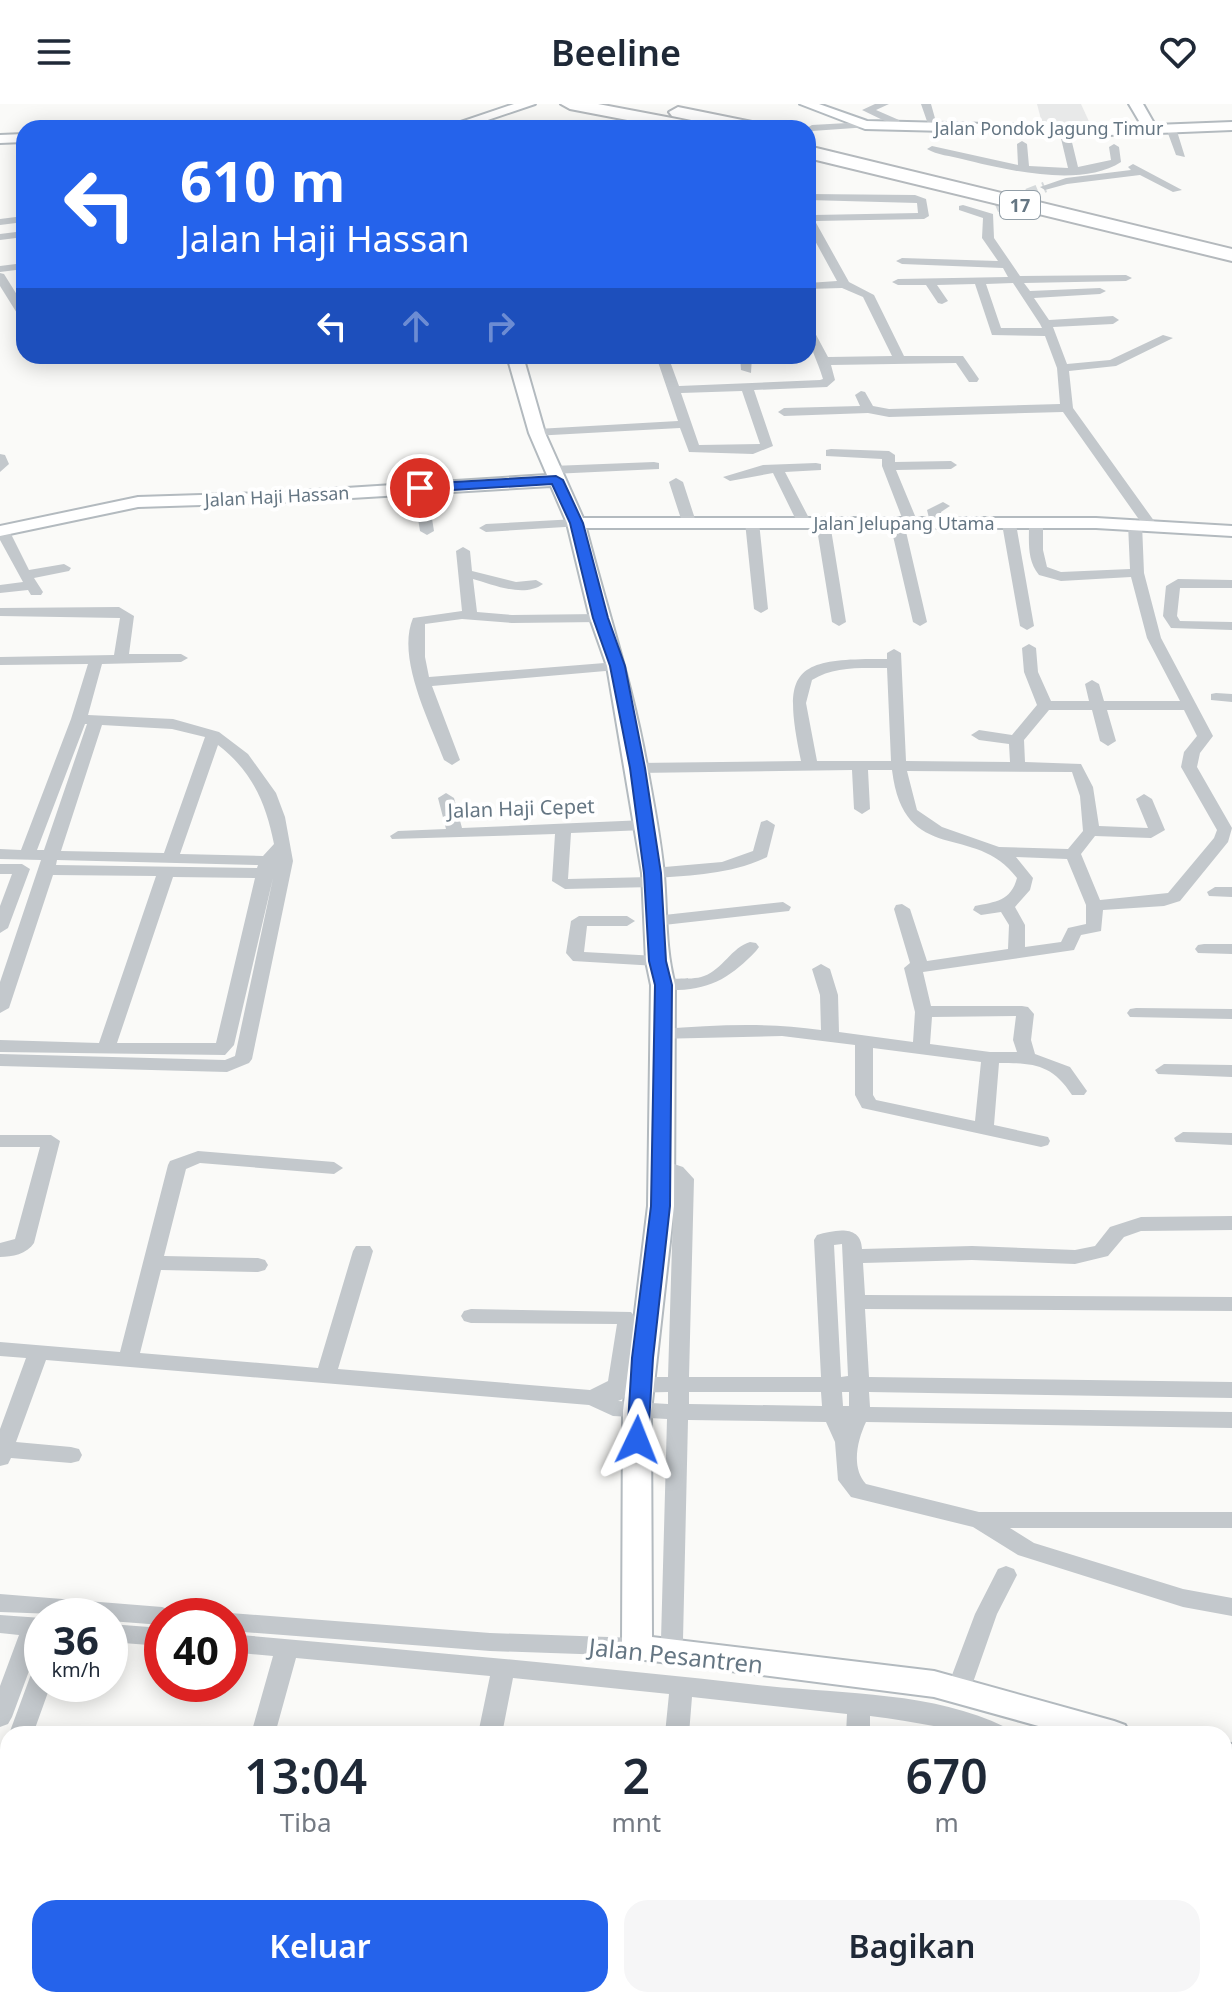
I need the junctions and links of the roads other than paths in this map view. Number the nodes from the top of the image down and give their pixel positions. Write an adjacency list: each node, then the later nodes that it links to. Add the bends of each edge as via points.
1 (528, 104): 8 (street)
2 (570, 104): 9 (highway)
3 (636, 104): 10 (highway)
4 (807, 104): 11 (street, Jalan Pondok Jagung Timur)
5 (884, 104): 13 (street, via 867,110)
6 (926, 104): 14 (street)
7 (1136, 104): 16 (street)
8 (475, 120)
9 (655, 120)
10 (717, 120)
11 (865, 125): 13 (street, Jalan Pondok Jagung Timur); 19 (street, Jalan Pondok Jagung Timur)
12 (1232, 126): 15 (street, Jalan Pondok Jagung Timur)
13 (898, 127): 14 (street, Jalan Pondok Jagung Timur)
14 (934, 127): 17 (street, Jalan Pondok Jagung Timur)
15 (1171, 128): 16 (street, Jalan Pondok Jagung Timur); 26 (street)
16 (1151, 129): 18 (street, Jalan Pondok Jagung Timur)
17 (1064, 130): 18 (street, Jalan Pondok Jagung Timur); 29 (street)
18 (1109, 131): 30 (street, via 1125,159)
19 (816, 133)
20 (816, 136): 39 (highway, 17)
21 (977, 143): 27 (street)
22 (1022, 144): 28 (street)
23 (1114, 147): 29 (street, via 1116,162)
24 (932, 149): 27 (street)
25 (816, 154): 40 (highway, 17)
26 (1181, 155)
27 (976, 159): 28 (street)
28 (1024, 168): 29 (street)
29 (1073, 169)
30 (1140, 172): 31 (street); 32 (street)
31 (1045, 187)
32 (1177, 190)
33 (816, 197): 37 (street, via 915,198 922,201 924,216)
34 (996, 207): 36 (street)
35 (963, 208): 36 (street)
36 (983, 213): 42 (street, via 989,218 986,233)
37 (816, 217)
38 (816, 230): 49 (street)
39 (1232, 241)
40 (1232, 255)
41 (902, 261): 42 (street)
42 (1004, 265): 46 (street)
43 (1, 275): 54 (street)
44 (1126, 278): 46 (street)
45 (979, 280): 46 (street); 48 (street); 56 (street, via 996,332)
46 (1016, 281): 52 (street)
47 (898, 282): 48 (street)
48 (930, 282): 53 (street)
49 (844, 284): 50 (street); 59 (street, via 868,295)
50 (816, 286)
51 (1100, 291): 52 (street)
52 (1029, 295): 56 (street)
53 (942, 301)
54 (16, 302)
55 (1113, 320): 56 (street)
56 (1048, 328): 64 (street)
57 (1167, 338): 64 (street, via 1112,363)
58 (816, 346): 60 (street)
59 (899, 359): 60 (street); 66 (street, via 959,359)
60 (824, 361): 67 (street, via 830,376 823,384)
61 (517, 364): 74 (street)
62 (665, 364): 68 (street)
63 (747, 364): 65 (street)
64 (1063, 368): 70 (street)
65 (747, 370)
66 (973, 379)
67 (747, 388): 68 (street); 73 (street, via 768,443 763,449 700,451 690,445)
68 (673, 390): 73 (street)
69 (861, 395): 71 (street)
70 (1067, 408): 71 (street, via 889,417); 96 (street)
71 (868, 409): 72 (street)
72 (784, 412)
73 (685, 424): 74 (street)
74 (537, 433): 83 (street)
75 (831, 453): 76 (street)
76 (889, 454): 78 (street); 93 (street)
77 (0, 458): 81 (street)
78 (951, 465)
79 (654, 466): 83 (street)
80 (816, 467): 82 (street)
81 (0, 468)
82 (777, 469): 84 (street); 90 (street)
83 (554, 475): 86 (street, Jalan Haji Hassan); 91 (street)
84 (730, 477)
85 (676, 482): 88 (street)
86 (420, 488): 99 (street, Jalan Haji Hassan, via 138,502); 100 (street)
87 (512, 510): 97 (street)
88 (689, 522): 89 (street, Jalan Jelupang Utama); 91 (street, Jalan Jelupang Utama)
89 (752, 522): 90 (street, Jalan Jelupang Utama); 110 (street)
90 (804, 522): 92 (street, Jalan Jelupang Utama)
91 (576, 523): 97 (street); 113 (street)
92 (823, 523): 93 (street, Jalan Jelupang Utama); 114 (street)
93 (904, 523): 94 (street, Jalan Jelupang Utama, via 939,514); 115 (street)
94 (1009, 524): 95 (street, Jalan Jelupang Utama); 116 (street)
95 (1036, 524): 96 (street, Jalan Jelupang Utama); 105 (street, via 1036,551 1046,574)
96 (1143, 525): 101 (street, Jalan Jelupang Utama); 105 (street)
97 (518, 527): 98 (street)
98 (486, 528)
99 (1, 531): 106 (street)
100 (427, 531)
101 (1232, 531)
102 (463, 551): 104 (street)
103 (64, 568): 106 (street)
104 (465, 573): 107 (street, via 516,586); 112 (street)
105 (1137, 573): 127 (street, via 1154,638)
106 (32, 584): 109 (street)
107 (536, 584)
108 (1232, 584): 117 (street, via 1178,583 1173,586 1170,616 1176,625)
109 (0, 589)
110 (761, 609)
111 (0, 612): 119 (street, via 119,611 127,616)
112 (470, 616): 113 (street); 124 (street, via 418,621)
113 (600, 618): 123 (street)
114 (839, 622)
115 (920, 622)
116 (1027, 626)
117 (1232, 626)
118 (1029, 648): 126 (street, via 1031,672)
119 (121, 658): 120 (street); 121 (street)
120 (181, 658)
121 (96, 660): 122 (street); 129 (street)
122 (0, 661)
123 (617, 666): 124 (street); 140 (street)
124 (423, 682): 135 (street)
125 (1092, 684): 128 (street)
126 (1045, 705): 128 (street); 133 (street)
127 (1189, 706): 128 (street); 159 (street, via 1205,736 1192,752 1189,767 1222,822 1222,839 1170,899)
128 (1100, 708): 134 (street)
129 (79, 719): 130 (street); 152 (street)
130 (96, 720): 131 (street, via 173,724); 154 (street)
131 (214, 735): 155 (street, via 243,757 268,793 277,817); 156 (street)
132 (979, 735): 133 (street)
133 (1016, 740): 138 (street)
134 (1108, 741)
135 (452, 760)
136 (810, 766): 137 (street, via 800,686 807,676 835,666 894,658); 139 (street); 140 (street)
137 (900, 766): 138 (street); 139 (street); 150 (street, via 910,812 957,839)
138 (1018, 766): 147 (street, via 1079,768)
139 (860, 767): 143 (street)
140 (637, 768): 144 (street)
141 (446, 798): 148 (street)
142 (1144, 799): 147 (street, via 1157,830)
143 (862, 809)
144 (645, 825): 146 (street, Jalan Haji Cepet); 158 (street)
145 (767, 825): 158 (street, via 761,854 752,859)
146 (563, 829): 148 (street, Jalan Haji Cepet, via 487,840); 158 (street, via 560,881 565,884)
147 (1091, 831): 153 (street)
148 (455, 833): 149 (street, Jalan Haji Cepet)
149 (398, 836)
150 (999, 852): 153 (street); 160 (street, via 1020,867 1025,878 1022,890)
151 (0, 854): 152 (street)
152 (27, 854): 154 (street)
153 (1073, 854): 159 (street)
154 (48, 862): 156 (street); 175 (street)
155 (276, 863): 156 (street); 185 (street, via 225,1045); 189 (street, via 243,1059)
156 (168, 865): 183 (street)
157 (0, 869): 166 (street, via 22,869)
158 (653, 878): 165 (street)
159 (1094, 905): 170 (street, via 1095,927 1074,932 1068,946)
160 (1006, 906): 163 (street); 170 (street, via 1017,925)
161 (783, 907): 165 (street)
162 (902, 909): 172 (street)
163 (981, 910)
164 (627, 921): 171 (street, via 579,921 575,953)
165 (655, 921): 171 (street)
166 (0, 928)
167 (750, 947): 174 (street, via 733,968 713,980)
168 (1204, 949): 169 (street)
169 (1232, 949)
170 (1016, 952): 172 (street)
171 (657, 961): 174 (street)
172 (920, 967): 176 (street, via 913,968)
173 (821, 969): 180 (street, via 829,995)
174 (663, 985): 179 (street)
175 (0, 1008)
176 (924, 1012): 184 (street); 186 (street, via 1022,1011)
177 (1136, 1013): 178 (street)
178 (1232, 1014)
179 (661, 1035): 180 (street, via 782,1030); 198 (street)
180 (830, 1036): 181 (street)
181 (864, 1042): 184 (street); 193 (street, via 864,1095 869,1104)
182 (0, 1046): 183 (street)
183 (106, 1049): 185 (street)
184 (921, 1049): 187 (street)
185 (219, 1051): 189 (street)
186 (1027, 1057): 187 (street); 192 (street, via 1061,1069)
187 (990, 1058): 193 (street)
188 (0, 1060): 189 (street)
189 (235, 1064)
190 (1164, 1070): 191 (street)
191 (1232, 1071)
192 (1078, 1091)
193 (984, 1130): 197 (street)
194 (1183, 1138): 195 (street)
195 (1232, 1139)
196 (0, 1141): 201 (street, via 51,1141 24,1243)
197 (1041, 1141)
198 (662, 1166): 215 (street, via 684,1179); 217 (street)
199 (334, 1168): 204 (street, via 198,1157 183,1161 177,1165)
200 (1232, 1223): 203 (street, via 1126,1227 1101,1251 1075,1257)
201 (0, 1250)
202 (363, 1251): 212 (street)
203 (853, 1256): 206 (street); 213 (street, via 848,1237 825,1238)
204 (154, 1263): 205 (street); 211 (street)
205 (258, 1265)
206 (854, 1302): 207 (street); 214 (street)
207 (1232, 1304)
208 (471, 1316): 217 (street, via 624,1317)
209 (0, 1349): 210 (street)
210 (38, 1353): 211 (street); 223 (street)
211 (128, 1360): 212 (street)
212 (326, 1376): 217 (street)
213 (831, 1384): 214 (street); 215 (street); 219 (street)
214 (859, 1384): 216 (street); 220 (street)
215 (676, 1386): 217 (street); 218 (street)
216 (1232, 1390)
217 (627, 1398): 218 (street); 236 (street)
218 (677, 1410): 219 (street); 234 (street)
219 (833, 1414): 220 (street); 222 (street)
220 (860, 1414): 221 (street); 222 (street)
221 (1232, 1420)
222 (846, 1442): 225 (street, via 849,1480 859,1491)
223 (2, 1454): 224 (street)
224 (71, 1455)
225 (979, 1520): 226 (street); 229 (street, via 1026,1549 1183,1598)
226 (1232, 1520)
227 (1006, 1575): 241 (street)
228 (0, 1603): 230 (street)
229 (1232, 1607)
230 (144, 1615)
231 (248, 1623): 236 (street, Jalan Pesantren)
232 (0, 1624): 233 (street)
233 (24, 1626)
234 (672, 1640)
235 (248, 1645): 237 (street)
236 (637, 1647): 241 (street, Jalan Pesantren)
237 (287, 1648): 239 (street); 246 (street)
238 (24, 1660): 244 (street)
239 (504, 1666): 240 (street); 247 (street)
240 (681, 1686): 243 (street); 248 (street)
241 (958, 1691): 251 (street, Jalan Pesantren)
242 (33, 1702): 245 (street)
243 (859, 1706): 249 (street); 250 (street)
244 (0, 1717)
245 (24, 1726)
246 (265, 1726)
247 (492, 1726)
248 (678, 1726)
249 (858, 1726)
250 (982, 1726)
251 (1085, 1726)

